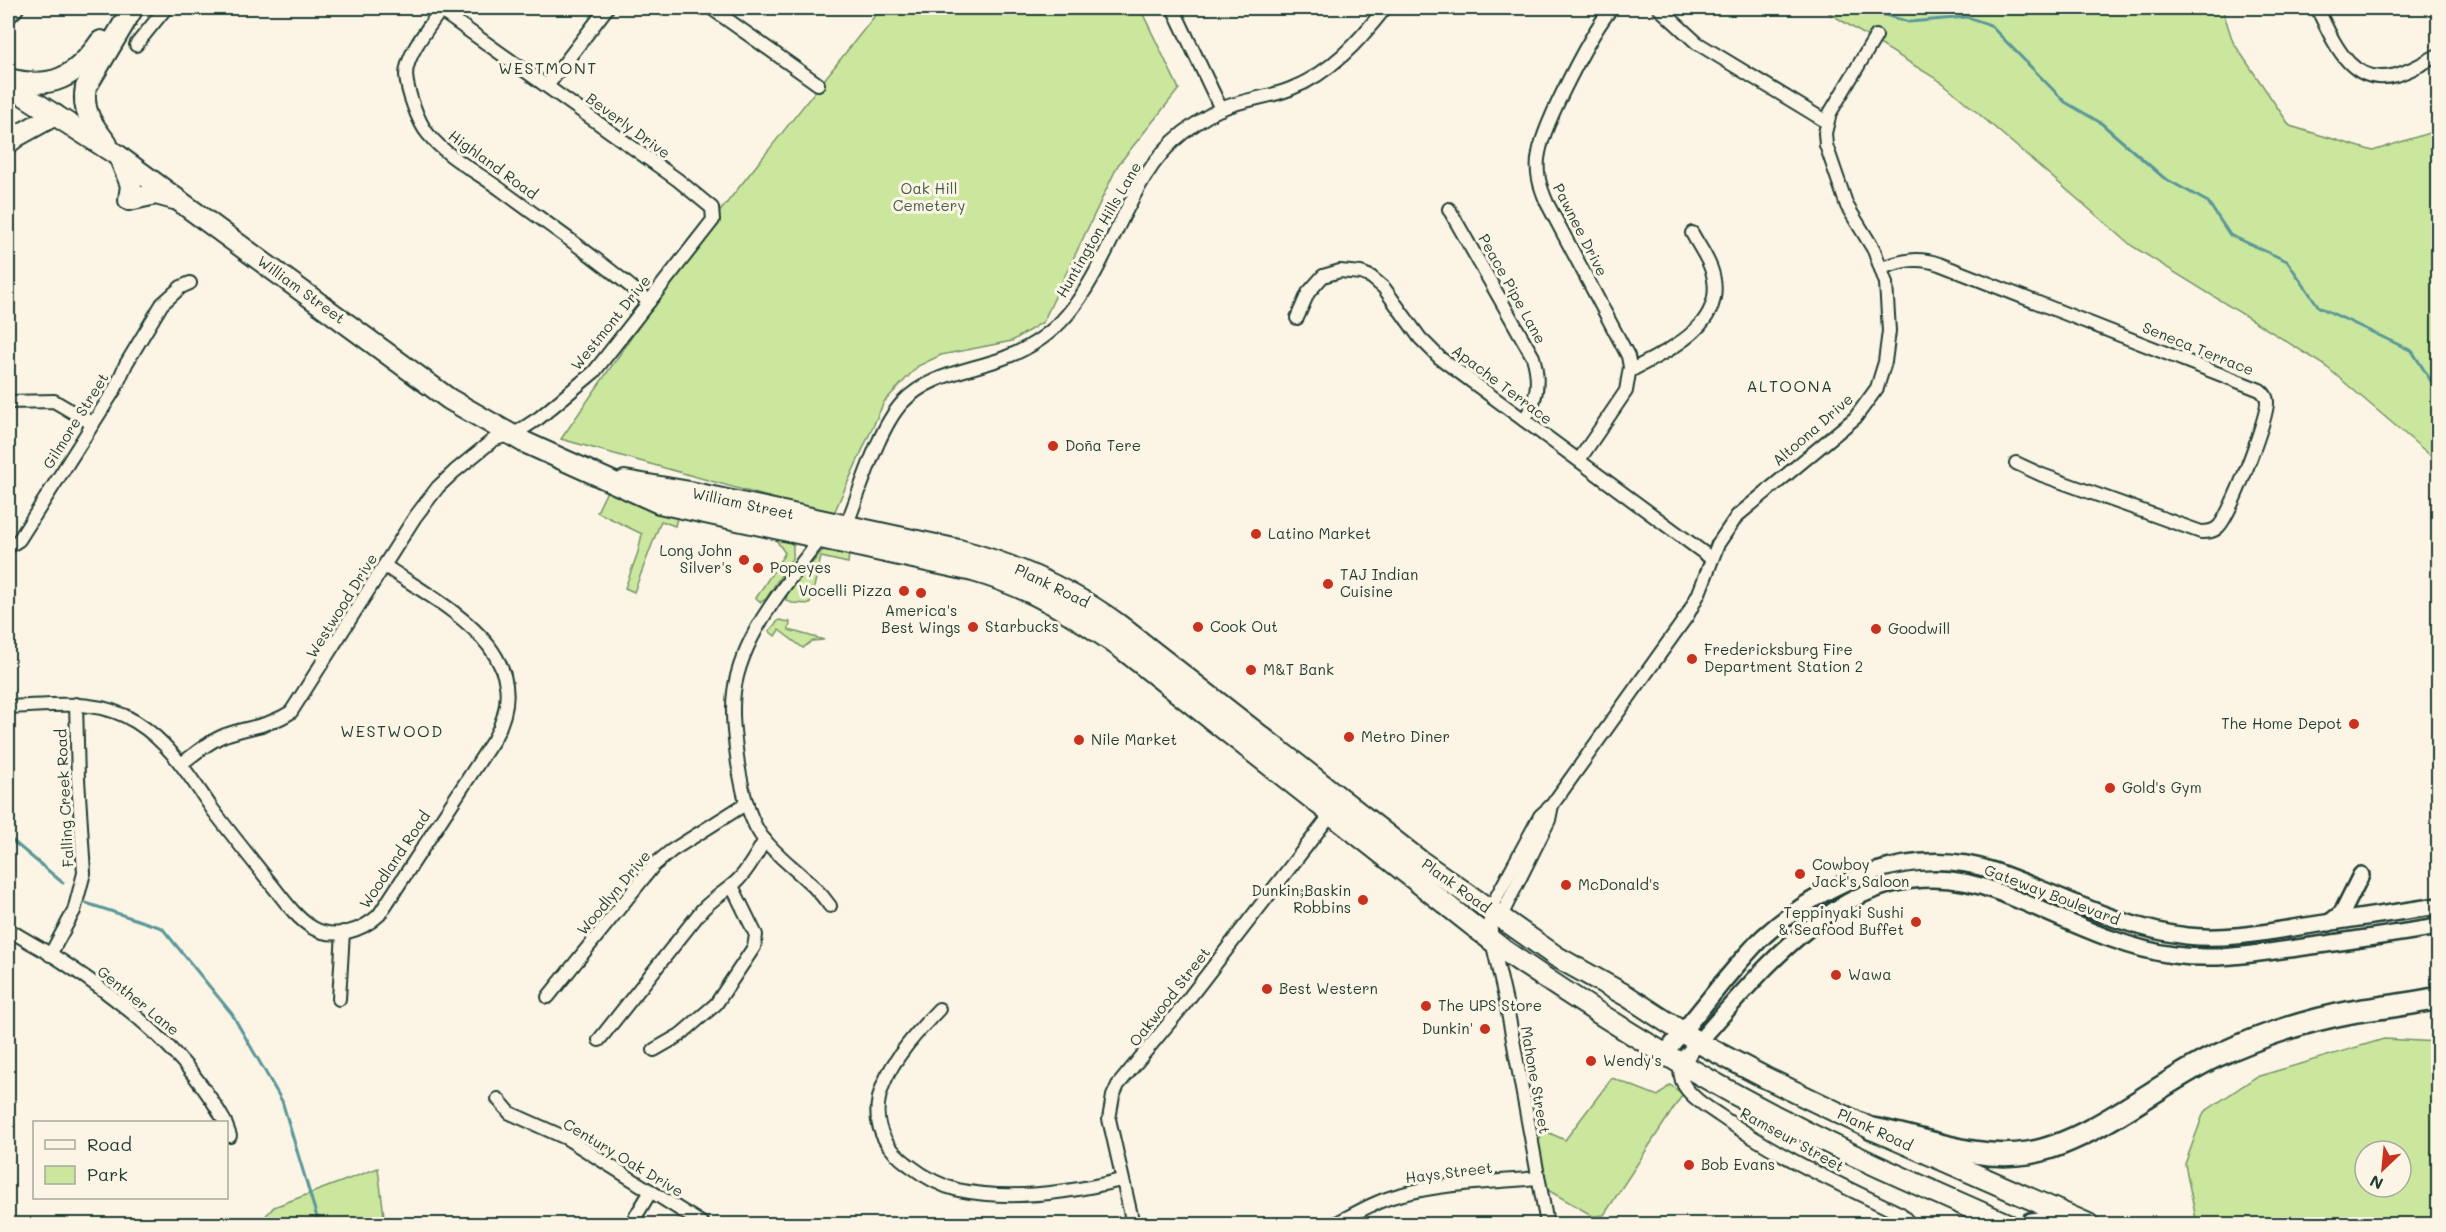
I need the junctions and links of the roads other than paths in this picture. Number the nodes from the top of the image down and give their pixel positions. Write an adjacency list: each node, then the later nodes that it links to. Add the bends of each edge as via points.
1 (14, 8): 13 (main road)
2 (121, 8): 18 (highway, via 91,53 62,78)
3 (133, 8): 24 (highway, via 86,87 84,98 93,127)
4 (166, 8): 15 (street)
5 (607, 8): 19 (street)
6 (711, 8): 17 (street)
7 (1173, 8): 20 (street)
8 (1385, 8): 20 (street, Huntington Hills Lane, via 1346,52 1311,79 1291,89)
9 (1612, 8): 33 (street, Pawnee Drive, via 1560,101 1542,141 1538,167 1547,203 1628,356)
10 (1659, 8): 22 (street, via 1697,43)
11 (2317, 8): 16 (street, via 2340,54 2355,68 2374,76 2396,75)
12 (439, 9): 19 (street, Beverly Drive); 31 (street, Highland Road, via 407,68 406,77 422,127 463,164 594,256)
13 (8, 14)
14 (1876, 36): 22 (street, Altoona Drive, via 1846,81)
15 (136, 45)
16 (2439, 56)
17 (818, 84)
18 (11, 86): 21 (highway, William Street); 23 (highway, via 23,120)
19 (547, 86): 26 (street, Beverly Drive)
20 (1221, 109): 41 (street, Huntington Hills Lane, via 1194,125 1153,165 1079,299 1054,328 1022,351 932,381 902,403 886,426)
21 (55, 115): 23 (highway); 24 (highway, William Street)
22 (1827, 122): 29 (street, Altoona Drive, via 1826,145 1843,195)
23 (12, 140)
24 (116, 155): 25 (highway, William Street); 25 (highway, via 129,179 129,200 156,194)
25 (183, 202): 37 (highway, William Street, via 449,399)
26 (712, 208): 31 (street, Westmont Drive, via 713,220)
27 (1449, 209): 35 (street, Peace Pipe Lane, via 1533,357 1537,390)
28 (1692, 233): 33 (street, via 1714,279 1710,309 1687,338)
29 (1882, 268): 39 (street, Seneca Terrace, via 1915,259 1939,264 2260,390 2267,398 2259,434 2232,504 2220,526 2208,532); 44 (street, Altoona Drive, via 1889,331 1877,388 1847,425 1737,516)
30 (190, 283): 36 (street, Gilmore Street, via 162,304)
31 (649, 303): 37 (street, Westmont Drive, via 579,386 519,431)
32 (1297, 318): 35 (street, Apache Terrace, via 1308,293 1323,276 1340,271 1371,277 1384,288 1428,347)
33 (1630, 371): 38 (street, via 1622,399)
34 (8, 402): 36 (street, via 54,401)
35 (1524, 420): 38 (street, Apache Terrace)
36 (93, 424): 43 (street, Gilmore Street, via 19,540)
37 (507, 434): 40 (highway, William Street); 45 (street, Westwood Drive, via 492,440 438,488)
38 (1579, 460): 44 (street, Apache Terrace)
39 (2016, 463)
40 (604, 478): 41 (highway, William Street); 42 (highway, William Street, via 659,502)
41 (846, 526): 42 (street); 49 (highway, Plank Road, via 987,558 1055,584 1095,607)
42 (821, 538): 48 (highway, Plank Road, via 981,574 1049,600 1099,631); 53 (street, via 780,591 748,646 738,673 734,721)
43 (8, 547)
44 (1712, 559): 60 (street, Altoona Drive, via 1699,593 1678,629 1552,805 1540,816)
45 (385, 566): 50 (street, Westwood Drive, via 291,712 277,722 224,735); 64 (street, Woodland Road, via 485,639 503,674 505,705 494,739 379,915 363,927)
46 (76, 704): 47 (street, Woodland Road); 50 (street, Woodland Road, via 101,707 134,720 164,743); 66 (street, Falling Creek Road, via 84,873 74,911)
47 (8, 707)
48 (1233, 736): 49 (highway, via 1260,747); 51 (highway, Plank Road)
49 (1269, 742): 52 (highway, Plank Road)
50 (181, 764): 64 (street, Woodland Road, via 296,914 323,932)
51 (1281, 773): 52 (highway, via 1294,770); 54 (highway, Plank Road)
52 (1310, 774): 60 (highway, Plank Road)
53 (747, 803): 55 (street); 67 (street, Woodlyn Drive, via 654,865)
54 (1332, 813): 65 (highway, Plank Road); 79 (street, Oakwood Street, via 1118,1085 1109,1107 1109,1119)
55 (765, 840): 57 (street); 58 (street, via 812,882)
56 (2361, 875): 61 (street, via 2342,913)
57 (732, 886): 72 (street, via 702,910); 73 (street, via 756,935 754,947 716,1004 680,1035)
58 (830, 906)
59 (2439, 906): 61 (street, Gateway Boulevard)
60 (1495, 914): 65 (street); 71 (highway, Plank Road, via 1557,957)
61 (2329, 923): 71 (street, Gateway Boulevard, via 2227,937 2186,936 2115,920 1974,865 1900,865 1839,885 1775,927 1745,956)
62 (2439, 927): 71 (street, Gateway Boulevard, via 2259,954 2191,957 2130,946 1984,887 1944,880 1903,882 1862,895 1813,922)
63 (8, 929): 66 (street, Genther Lane)
64 (343, 932): 69 (street)
65 (1492, 941): 74 (highway, Plank Road); 78 (street, Mahone Street)
66 (51, 955): 76 (street, Genther Lane, via 112,996 169,1045 200,1083)
67 (548, 997)
68 (2439, 998): 77 (highway, via 2320,1019 2245,1044 2186,1072 2090,1130 2029,1153 1967,1153)
69 (339, 999)
70 (939, 1009): 79 (street, via 916,1033 882,1084 877,1112 891,1151 934,1180 978,1193 1058,1192)
71 (1690, 1037): 74 (street, Gateway Boulevard); 77 (highway, Plank Road)
72 (599, 1040)
73 (654, 1050)
74 (1672, 1058): 86 (street, Ramseur Street, via 1685,1087 1734,1126 1797,1163 1901,1214); 87 (highway, Plank Road, via 1815,1136)
75 (498, 1099): 80 (street, Century Oak Drive, via 510,1113 566,1138)
76 (223, 1121)
77 (1872, 1129): 90 (highway, Plank Road)
78 (1538, 1178): 84 (street, Hays Street, via 1419,1190 1373,1204); 85 (street, Mahone Street)
79 (1121, 1180): 83 (street, Oakwood Street)
80 (651, 1191): 81 (street); 82 (street, Century Oak Drive)
81 (630, 1224)
82 (703, 1224)
83 (1132, 1224)
84 (1335, 1224)
85 (1547, 1224)
86 (1910, 1224)
87 (2007, 1224)
88 (2031, 1224): 89 (highway)
89 (2046, 1224)
90 (2088, 1224)

